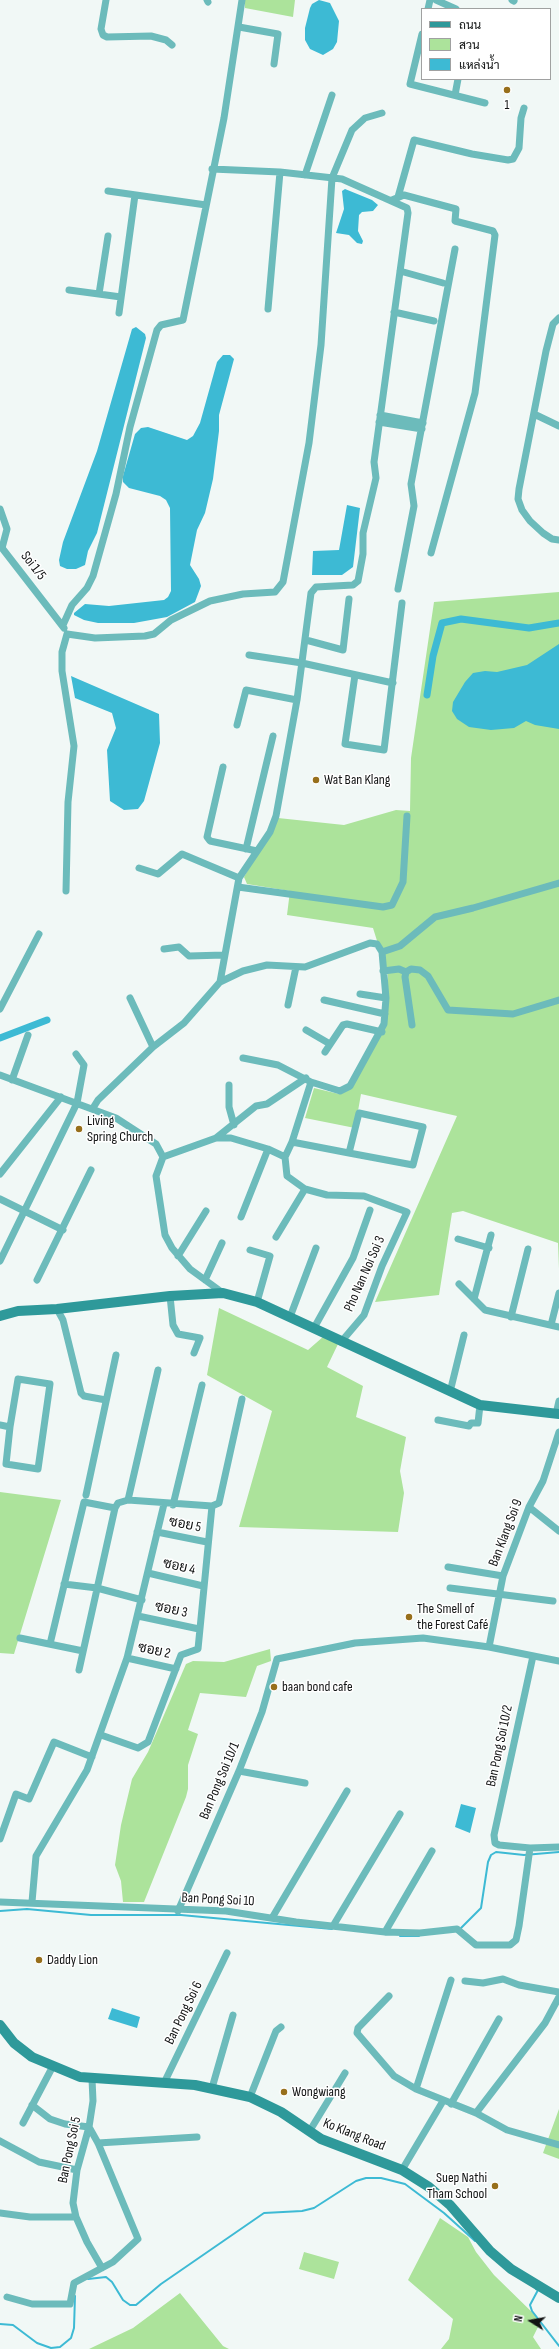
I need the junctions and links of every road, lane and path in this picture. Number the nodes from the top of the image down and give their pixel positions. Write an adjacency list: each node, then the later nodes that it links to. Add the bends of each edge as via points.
1 (106, 0): 7 (street, via 101,29 103,35 151,36 166,40)
2 (242, 0): 5 (street)
3 (436, 0): 4 (street)
4 (454, 8)
5 (239, 27): 8 (street, via 278,34); 15 (street, via 224,118)
6 (421, 38): 11 (street, via 410,84)
7 (172, 46)
8 (274, 64)
9 (458, 80): 11 (street)
10 (332, 94): 17 (street)
11 (455, 95): 12 (street)
12 (485, 102)
13 (524, 108): 22 (street, via 519,148 513,159 467,153 414,140)
14 (382, 112): 18 (street, via 365,118 352,130)
15 (212, 169): 16 (street); 23 (street)
16 (280, 172): 17 (street); 32 (street)
17 (305, 175): 18 (street)
18 (332, 178): 22 (street, via 342,179); 48 (street, via 320,352 309,443 283,582 275,592 243,594 210,601 171,620 150,635 95,638)
19 (108, 191): 20 (street)
20 (135, 195): 23 (street); 31 (street)
21 (410, 196): 22 (street, via 404,195); 24 (street); 43 (street, via 456,209 455,220 493,231 495,235 475,393)
22 (395, 199): 24 (street)
23 (206, 205): 47 (street, via 183,320 161,325 157,330 93,576 87,588 72,605)
24 (407, 208): 27 (street)
25 (108, 236): 30 (street)
26 (455, 249): 39 (street)
27 (400, 271): 28 (street); 33 (street)
28 (443, 283)
29 (69, 290): 30 (street)
30 (99, 294): 31 (street)
31 (121, 297): 34 (street)
32 (268, 309)
33 (394, 312): 36 (street); 38 (street)
34 (119, 313)
35 (559, 318): 37 (street, via 553,324)
36 (434, 321)
37 (534, 414): 40 (street); 42 (street, via 518,499 522,510 542,533)
38 (380, 418): 39 (street); 49 (street, via 374,462 376,478 363,533 360,574 353,586 313,589)
39 (422, 426): 44 (street, via 411,484 414,506)
40 (559, 426)
41 (0, 508): 47 (street, Soi 1/5, via 7,529 2,548)
42 (559, 540)
43 (431, 553)
44 (398, 589)
45 (349, 599): 49 (street, via 343,650)
46 (402, 603): 53 (street)
47 (63, 625): 48 (street, Soi 1/5)
48 (66, 634): 65 (street, via 62,652 62,671 74,746 68,802)
49 (306, 640): 51 (street)
50 (249, 655): 51 (street)
51 (302, 663): 52 (street); 54 (street)
52 (355, 675): 53 (street); 53 (street, via 345,744 384,750)
53 (393, 684)
54 (297, 700): 55 (street, via 246,690); 60 (street, via 276,816 270,832)
55 (237, 725)
56 (273, 736): 59 (street)
57 (223, 767): 59 (street, via 207,837 210,841)
58 (407, 816): 64 (street, via 404,882 392,905 383,907)
59 (246, 849): 60 (street)
60 (257, 852): 62 (street)
61 (139, 868): 62 (street, via 158,874 179,855 184,855)
62 (239, 878): 64 (street)
63 (559, 883): 68 (street, via 435,917 400,946)
64 (238, 887): 69 (street)
65 (66, 891)
66 (39, 934): 80 (street)
67 (164, 949): 69 (street, via 179,947 189,956)
68 (382, 952): 70 (street, via 377,944 370,943 330,959); 71 (street)
69 (224, 955): 73 (street)
70 (296, 967): 73 (street, via 267,965 243,971); 79 (street)
71 (384, 971): 72 (street, via 399,969); 76 (street)
72 (406, 972): 78 (street, via 416,969 424,972 446,1008 452,1010 513,1014); 82 (street)
73 (220, 982): 87 (street, via 184,1022)
74 (360, 994): 76 (street)
75 (130, 998): 87 (street)
76 (386, 998): 81 (street)
77 (324, 1000): 81 (street)
78 (559, 1000)
79 (288, 1005)
80 (0, 1009)
81 (385, 1014): 84 (street)
82 (412, 1025)
83 (306, 1030): 86 (street)
84 (382, 1032): 86 (street, via 343,1024); 93 (street, via 350,1086 340,1091)
85 (28, 1035): 92 (street)
86 (330, 1044): 88 (street)
87 (154, 1047): 97 (street, via 98,1100)
88 (326, 1052)
89 (76, 1054): 96 (street, via 84,1065)
90 (243, 1058): 93 (street, via 278,1065)
91 (0, 1075): 92 (street)
92 (12, 1080): 95 (street)
93 (308, 1080): 98 (street, via 267,1104 256,1106); 100 (street)
94 (229, 1085): 98 (street, via 229,1107)
95 (61, 1097): 96 (street); 106 (street)
96 (77, 1103): 97 (street); 111 (street)
97 (93, 1108): 103 (street, via 140,1132 156,1144)
98 (234, 1125): 99 (street)
99 (216, 1138): 101 (street, via 231,1138); 103 (street)
100 (292, 1142): 102 (street); 104 (street)
101 (268, 1149): 104 (street); 112 (street)
102 (349, 1153): 102 (street, via 359,1113 423,1127 414,1165)
103 (163, 1157): 122 (street, via 156,1176 165,1235)
104 (285, 1157): 107 (street, via 288,1176)
105 (91, 1170): 113 (street)
106 (0, 1174)
107 (306, 1189): 115 (street); 140 (street, Pho Nan Noi Soi 3, via 327,1195 364,1196 407,1212 382,1266 364,1315)
108 (0, 1199): 111 (street)
109 (370, 1210): 138 (street, via 354,1258)
110 (206, 1211): 122 (street)
111 (24, 1212): 113 (street); 123 (street)
112 (241, 1217)
113 (62, 1230): 124 (street)
114 (491, 1235): 119 (street)
115 (276, 1237)
116 (458, 1239): 119 (street)
117 (222, 1243): 125 (street)
118 (316, 1248): 134 (street)
119 (488, 1248): 130 (street)
120 (528, 1249): 135 (street)
121 (250, 1250): 131 (street, via 270,1256)
122 (178, 1256): 125 (street)
123 (0, 1261)
124 (37, 1280)
125 (205, 1280): 127 (street)
126 (459, 1284): 130 (street)
127 (223, 1293): 129 (street); 131 (street)
128 (559, 1294): 136 (street)
129 (170, 1296): 132 (street); 141 (street, via 173,1324 178,1334 200,1338)
130 (474, 1299): 135 (street, via 485,1310)
131 (257, 1302): 134 (street)
132 (57, 1309): 133 (street, via 18,1311); 147 (street, via 63,1320 81,1393 84,1396)
133 (0, 1316)
134 (290, 1317): 138 (street)
135 (511, 1317): 136 (street)
136 (550, 1325): 137 (street)
137 (559, 1327)
138 (314, 1328): 140 (street)
139 (464, 1335): 145 (street)
140 (341, 1342): 145 (street)
141 (194, 1353)
142 (116, 1355): 147 (street)
143 (158, 1370): 156 (street)
144 (202, 1385): 158 (street)
145 (450, 1392): 149 (street)
146 (242, 1399): 159 (street, via 221,1498 219,1503)
147 (106, 1400): 155 (street)
148 (559, 1401): 150 (street)
149 (480, 1405): 150 (street); 151 (street, via 478,1423 471,1423 468,1426)
150 (558, 1414)
151 (438, 1420)
152 (0, 1425): 153 (street)
153 (10, 1427): 153 (street, via 6,1464 38,1469 50,1384 18,1379)
154 (559, 1432): 160 (street, Ban Klang Soi 9, via 543,1481)
155 (86, 1495)
156 (128, 1500): 157 (street); 161 (street, via 118,1503)
157 (164, 1504): 158 (street); 163 (street)
158 (173, 1505): 159 (street)
159 (212, 1506): 164 (street)
160 (529, 1507): 162 (street); 167 (street, Ban Klang Soi 9)
161 (115, 1508): 168 (street, via 84,1502); 170 (street)
162 (559, 1531)
163 (157, 1532): 164 (street, ซอย 5); 166 (street)
164 (208, 1542): 169 (street)
165 (448, 1567): 167 (street)
166 (148, 1572): 169 (street, ซอย 4); 173 (street)
167 (503, 1576): 172 (street, Ban Klang Soi 9)
168 (64, 1584): 170 (street); 178 (street)
169 (204, 1586): 176 (street)
170 (97, 1588): 173 (street); 180 (street)
171 (450, 1588): 172 (street)
172 (499, 1594): 174 (street); 179 (street, Ban Klang Soi 9)
173 (142, 1600): 175 (street)
174 (553, 1601)
175 (138, 1616): 176 (street, ซอย 3); 182 (street)
176 (200, 1629): 184 (street, via 198,1649 181,1655)
177 (20, 1638): 178 (street)
178 (50, 1644): 180 (street)
179 (489, 1647): 181 (street); 188 (street, Ban Pong Soi 10/1, via 423,1638 355,1644 277,1659 262,1712)
180 (83, 1650): 185 (street)
181 (533, 1656): 183 (street); 195 (street, Ban Pong Soi 10/2, via 494,1835 495,1843)
182 (127, 1658): 184 (street, ซอย 2); 186 (street)
183 (559, 1661)
184 (176, 1669): 186 (street, via 148,1742 138,1748)
185 (79, 1670)
186 (101, 1735): 187 (street)
187 (92, 1757): 192 (street, via 54,1742 29,1799 16,1794); 197 (street, via 87,1770 36,1856)
188 (239, 1771): 189 (street); 198 (street, Ban Pong Soi 10/1)
189 (305, 1783)
190 (348, 1791): 199 (street)
191 (400, 1814): 200 (street)
192 (0, 1839)
193 (559, 1847): 195 (street)
194 (432, 1852): 201 (street)
195 (529, 1853): 201 (street, Ban Pong Soi 10, via 514,1943 476,1945 459,1930)
196 (0, 1902): 197 (street, Ban Pong Soi 10)
197 (32, 1902): 198 (street, Ban Pong Soi 10)
198 (178, 1910): 199 (street, Ban Pong Soi 10, via 226,1911)
199 (272, 1918): 200 (street, Ban Pong Soi 10)
200 (333, 1926): 201 (street, Ban Pong Soi 10)
201 (385, 1932)
202 (227, 1953): 215 (street, Ban Pong Soi 6)
203 (451, 1980): 217 (street)
204 (465, 1980): 205 (street, via 483,1982 503,1978 519,1985)
205 (559, 1992)
206 (388, 1996): 217 (street, via 358,2028 357,2033 394,2076)
207 (559, 1997): 222 (street, via 545,2023)
208 (232, 2015): 216 (street)
209 (499, 2019): 220 (street)
210 (0, 2025): 212 (street, Ko Klang Road, via 24,2051)
211 (281, 2027): 218 (street, via 276,2031)
212 (53, 2066): 214 (street, Ko Klang Road); 221 (street)
213 (345, 2073): 225 (street)
214 (92, 2079): 215 (street, Ko Klang Road); 224 (street, Ban Pong Soi 5, via 93,2101)
215 (164, 2083): 216 (street, Ko Klang Road)
216 (212, 2088): 218 (street, Ko Klang Road)
217 (416, 2089): 219 (street)
218 (250, 2097): 225 (street, Ko Klang Road, via 281,2112)
219 (443, 2101): 220 (street); 231 (street)
220 (451, 2104): 222 (street)
221 (32, 2105): 223 (street); 224 (street, via 50,2119)
222 (476, 2113): 229 (street, via 507,2130)
223 (23, 2123)
224 (89, 2127): 228 (street); 230 (street, Ban Pong Soi 5)
225 (309, 2132): 231 (street, Ko Klang Road, via 337,2146)
226 (197, 2137): 228 (street)
227 (0, 2140): 230 (street, via 39,2162)
228 (98, 2143): 234 (street, via 138,2239 113,2262)
229 (559, 2145)
230 (77, 2170): 233 (street, Ban Pong Soi 5, via 73,2204)
231 (402, 2170): 236 (street, Ko Klang Road, via 429,2187 450,2205 490,2250 511,2268)
232 (0, 2213): 233 (street, via 30,2217)
233 (76, 2217): 234 (street, Ban Pong Soi 5)
234 (102, 2268): 235 (street, via 74,2283 70,2304 32,2304)
235 (7, 2297)
236 (559, 2298)

